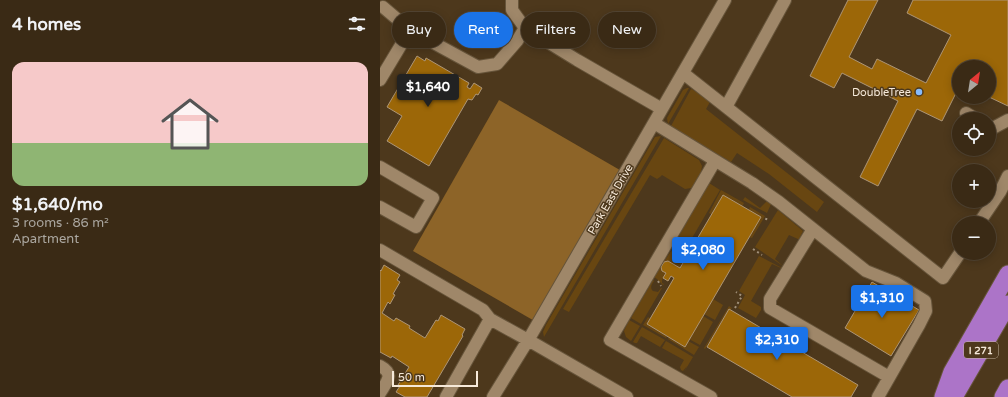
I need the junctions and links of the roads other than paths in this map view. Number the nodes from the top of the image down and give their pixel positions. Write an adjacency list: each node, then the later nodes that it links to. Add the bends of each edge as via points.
1 (512, 0): 6 (street, via 512,10)
2 (725, 0): 11 (street, Park East Drive)
3 (785, 0): 13 (street)
4 (383, 6): 5 (street)
5 (392, 14)
6 (521, 22)
7 (521, 35): 9 (street, via 497,64 478,67)
8 (399, 48): 12 (street)
9 (443, 48)
10 (558, 48): 14 (street)
11 (683, 73): 13 (street); 14 (street, Park East Drive)
12 (380, 80)
13 (726, 107): 25 (street, via 944,278)
14 (662, 109): 16 (street, Park East Drive)
15 (1008, 120): 17 (street)
16 (654, 123): 18 (street); 29 (street, Park East Drive)
17 (996, 126)
18 (715, 161): 23 (street, via 752,183); 37 (street, via 610,340)
19 (380, 167): 21 (street, via 433,198 416,227)
20 (1008, 176): 22 (street)
21 (380, 207)
22 (984, 216)
23 (813, 229): 31 (street, via 866,271 896,284 924,301 926,311); 31 (street, via 770,299 770,308)
24 (380, 250): 28 (street, via 483,310)
25 (956, 260)
26 (1008, 274): 39 (highway, via 952,372)
27 (1008, 304): 40 (highway, I 271)
28 (490, 319): 29 (street); 34 (street)
29 (528, 340): 35 (street, Park East Drive); 36 (street)
30 (380, 366): 33 (street, via 389,374)
31 (889, 377): 38 (street)
32 (1008, 388): 41 (highway)
33 (380, 393)
34 (446, 397)
35 (493, 397)
36 (627, 397)
37 (711, 397)
38 (878, 397)
39 (943, 397)
40 (954, 397)
41 (1003, 397)

